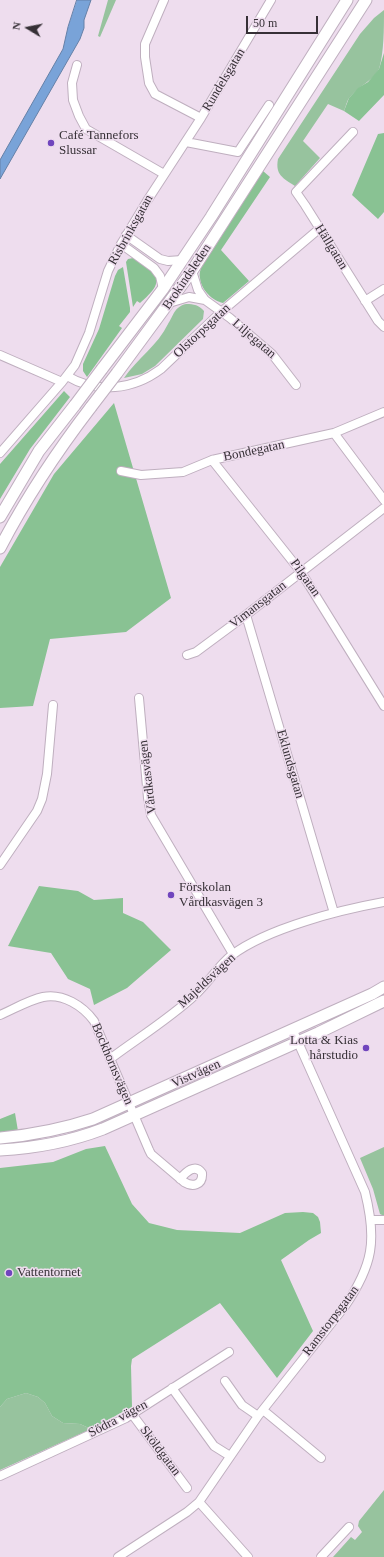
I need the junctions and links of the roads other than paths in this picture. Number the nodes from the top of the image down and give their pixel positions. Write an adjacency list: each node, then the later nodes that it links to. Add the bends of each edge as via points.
1 (164, 0): 7 (street, Rundelsgatan, via 145,44 149,82 155,94)
2 (272, 0): 7 (street, Rundelsgatan)
3 (347, 0): 14 (main road, Brokindsleden)
4 (366, 0): 15 (main road, Brokindsleden)
5 (77, 65): 10 (street, via 72,82 73,100 86,129)
6 (269, 105): 9 (street, via 238,152)
7 (201, 118): 9 (street, Rundelsgatan)
8 (353, 132): 11 (street, Hällgatan, via 296,192)
9 (186, 142): 10 (street, Risbrinksgatan)
10 (164, 174): 12 (street, Risbrinksgatan)
11 (319, 229): 19 (street, Hällgatan); 21 (street, Olstorpsgatan)
12 (126, 235): 13 (street, Risbrinksgatan); 14 (street, via 160,259)
13 (121, 244): 16 (street, via 158,271); 24 (street, Risbrinksgatan, via 108,271 83,348)
14 (182, 260): 16 (main road, Brokindsleden)
15 (192, 271): 18 (street, Liljegatan, via 198,290); 20 (main road, Brokindsleden)
16 (163, 289): 33 (main road, Brokindsleden, bridge, via 39,451)
17 (384, 289): 19 (street)
18 (205, 300): 20 (street, via 189,297); 21 (street, Liljegatan)
19 (365, 301): 22 (street, Hällgatan)
20 (169, 303): 34 (main road, Brokindsleden, bridge, via 38,480)
21 (221, 312): 24 (street, Olstorpsgatan, via 161,369 135,384 98,387); 25 (street, Liljegatan, via 272,354)
22 (384, 327)
23 (0, 355): 24 (street, Olstorpsgatan)
24 (65, 379): 28 (street, Risbrinksgatan)
25 (296, 385)
26 (384, 412): 27 (street, Bondegatan)
27 (334, 434): 29 (street, Bondegatan); 31 (street)
28 (0, 453)
29 (212, 460): 30 (street, Bondegatan, via 183,472 141,475); 35 (street, Pilgatan)
30 (121, 471)
31 (384, 500)
32 (384, 508): 35 (street, Vimansgatan)
33 (0, 517)
34 (0, 548)
35 (301, 572): 36 (street, Vimansgatan); 40 (street, Pilgatan)
36 (246, 615): 37 (street, Vimansgatan, via 196,652); 43 (street, Eklundsgatan)
37 (187, 654)
38 (139, 698): 44 (street, Vårdkasvägen, via 151,815)
39 (53, 705): 41 (street, via 47,774 42,799 37,811)
40 (384, 706)
41 (0, 865)
42 (384, 902): 43 (street, Majeldsvägen)
43 (334, 913): 44 (street, Majeldsvägen, via 264,937)
44 (233, 954): 50 (street, Majeldsvägen, via 194,996)
45 (384, 987): 48 (main road, Vistvägen)
46 (384, 1001): 49 (main road, Vistvägen)
47 (0, 1015): 50 (street, Bockhornsvägen, via 45,997 71,1001 82,1007 94,1021)
48 (293, 1031): 49 (street, Ramstorpsgatan); 51 (main road, Vistvägen)
49 (298, 1042): 52 (main road, Vistvägen); 56 (street, Ramstorpsgatan, via 365,1192)
50 (110, 1059): 51 (street, Bockhornsvägen)
51 (129, 1104): 52 (street, Bockhornsvägen); 53 (main road, Vistvägen, via 66,1128)
52 (134, 1116): 54 (main road, Vistvägen, via 71,1140); 55 (street, Bockhornsvägen, via 151,1154)
53 (0, 1138)
54 (0, 1150)
55 (180, 1178)
56 (372, 1220): 57 (street); 61 (street, Ramstorpsgatan, via 369,1256 357,1288)
57 (384, 1220)
58 (229, 1352): 60 (street, Södra vägen)
59 (225, 1381): 61 (street, via 242,1405)
60 (172, 1388): 62 (street, Södra vägen); 63 (street, via 214,1446)
61 (260, 1413): 63 (street, Ramstorpsgatan); 64 (street)
62 (132, 1414): 65 (street, Södra vägen); 66 (street, Sköldgatan)
63 (230, 1456): 67 (street, Ramstorpsgatan)
64 (322, 1458)
65 (0, 1476)
66 (188, 1488)
67 (199, 1502): 69 (street, Ramstorpsgatan); 70 (street)
68 (349, 1527): 71 (street)
69 (118, 1557)
70 (248, 1557)
71 (321, 1557)

